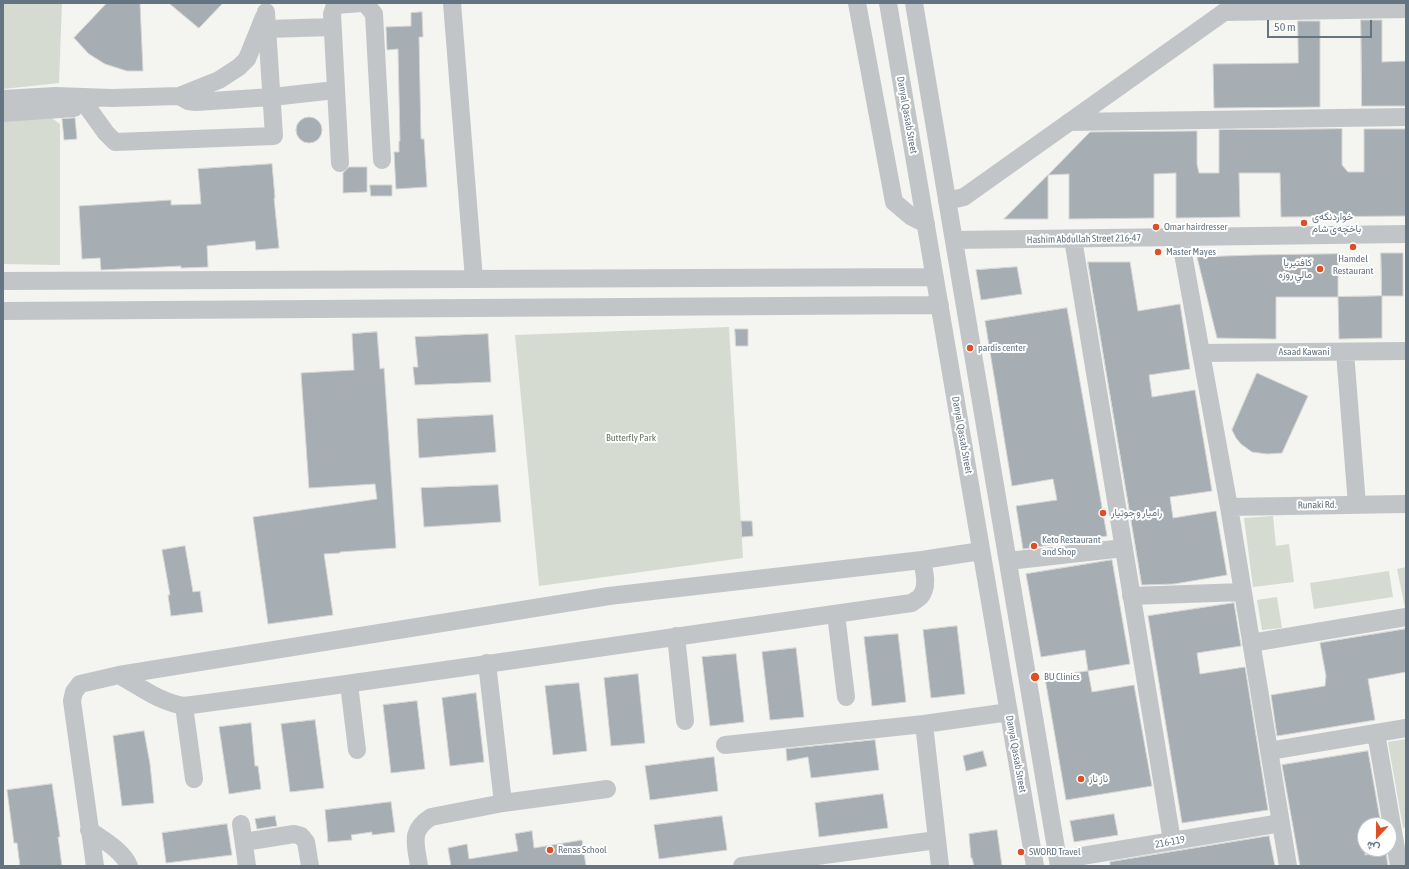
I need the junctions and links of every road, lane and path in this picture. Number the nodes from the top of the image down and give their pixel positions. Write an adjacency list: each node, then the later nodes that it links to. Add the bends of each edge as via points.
1 (362, 3): 10 (street, via 335,5)
2 (365, 3): 20 (street, via 374,14)
3 (452, 3): 29 (street)
4 (857, 3): 23 (street, via 894,202 912,217)
5 (888, 3): 23 (street, Danyal Qassab Street)
6 (914, 3): 22 (street)
7 (1230, 7): 8 (street); 19 (street)
8 (1406, 9)
9 (266, 15): 10 (street); 12 (street, via 247,59 239,67 219,80); 13 (street)
10 (332, 27): 11 (street)
11 (335, 90): 13 (street); 21 (street)
12 (179, 96): 13 (street, via 196,102); 14 (street)
13 (272, 96): 16 (street, via 274,136 115,142)
14 (112, 98): 15 (street, via 55,96); 16 (street)
15 (3, 99)
16 (88, 108): 17 (street)
17 (3, 113)
18 (1406, 117): 19 (street)
19 (1069, 122): 22 (street, via 964,197)
20 (382, 160)
21 (340, 163)
22 (947, 201): 27 (street)
23 (926, 224): 28 (street, Danyal Qassab Street)
24 (1406, 234): 25 (street, Hashim Abdullah Street 216-47)
25 (1180, 237): 26 (street, Hashim Abdullah Street 216-47); 35 (street)
26 (1073, 239): 27 (street, Hashim Abdullah Street 216-47); 41 (street)
27 (954, 240): 36 (street)
28 (935, 277): 29 (street); 31 (street, Danyal Qassab Street)
29 (474, 279): 30 (street)
30 (3, 281)
31 (940, 305): 32 (street); 37 (street, Danyal Qassab Street)
32 (3, 311)
33 (1406, 351): 34 (street, Asaad Kawani)
34 (1344, 352): 35 (street, Asaad Kawani); 39 (street)
35 (1202, 353): 40 (street)
36 (987, 437): 37 (street); 44 (street)
37 (962, 440): 42 (street, Danyal Qassab Street)
38 (1406, 504): 39 (street, Runaki Rd.)
39 (1357, 505): 40 (street, Runaki Rd.)
40 (1229, 507): 45 (street)
41 (1124, 548): 44 (street); 46 (street)
42 (981, 551): 43 (street); 56 (street, Danyal Qassab Street)
43 (922, 560): 47 (street, via 925,578 923,590 920,597 912,603); 52 (street, via 609,596)
44 (1008, 562): 74 (street)
45 (1242, 592): 46 (street); 50 (street)
46 (1131, 596): 72 (street)
47 (836, 614): 49 (street); 54 (street)
48 (1406, 617): 50 (street)
49 (676, 636): 51 (street); 57 (street)
50 (1251, 643): 63 (street)
51 (486, 663): 53 (street); 66 (street)
52 (119, 675): 55 (street, via 171,704); 69 (street, via 80,684 74,692 72,701)
53 (349, 684): 55 (street); 62 (street)
54 (846, 697)
55 (184, 706): 64 (street)
56 (1009, 712): 58 (street); 82 (street, Danyal Qassab Street)
57 (685, 720)
58 (924, 724): 61 (street); 71 (street)
59 (1406, 728): 60 (street)
60 (1376, 733): 63 (street); 70 (street)
61 (725, 745)
62 (357, 750)
63 (1269, 751): 67 (street)
64 (194, 779)
65 (607, 789): 66 (street)
66 (503, 802): 79 (street, via 431,817 422,823 415,838)
67 (1281, 823): 72 (street, 216-119); 83 (street)
68 (241, 824): 73 (street)
69 (89, 830): 75 (street); 76 (street, via 126,859)
70 (1400, 837): 84 (street)
71 (937, 840): 80 (street); 81 (street)
72 (1172, 841): 74 (street, 216-119)
73 (244, 842): 77 (street); 78 (street, via 294,834 301,836 306,842)
74 (1059, 863)
75 (95, 866)
76 (129, 866)
77 (247, 866)
78 (310, 866)
79 (419, 866)
80 (742, 866)
81 (940, 866)
82 (1035, 866)
83 (1288, 866)
84 (1399, 866)

